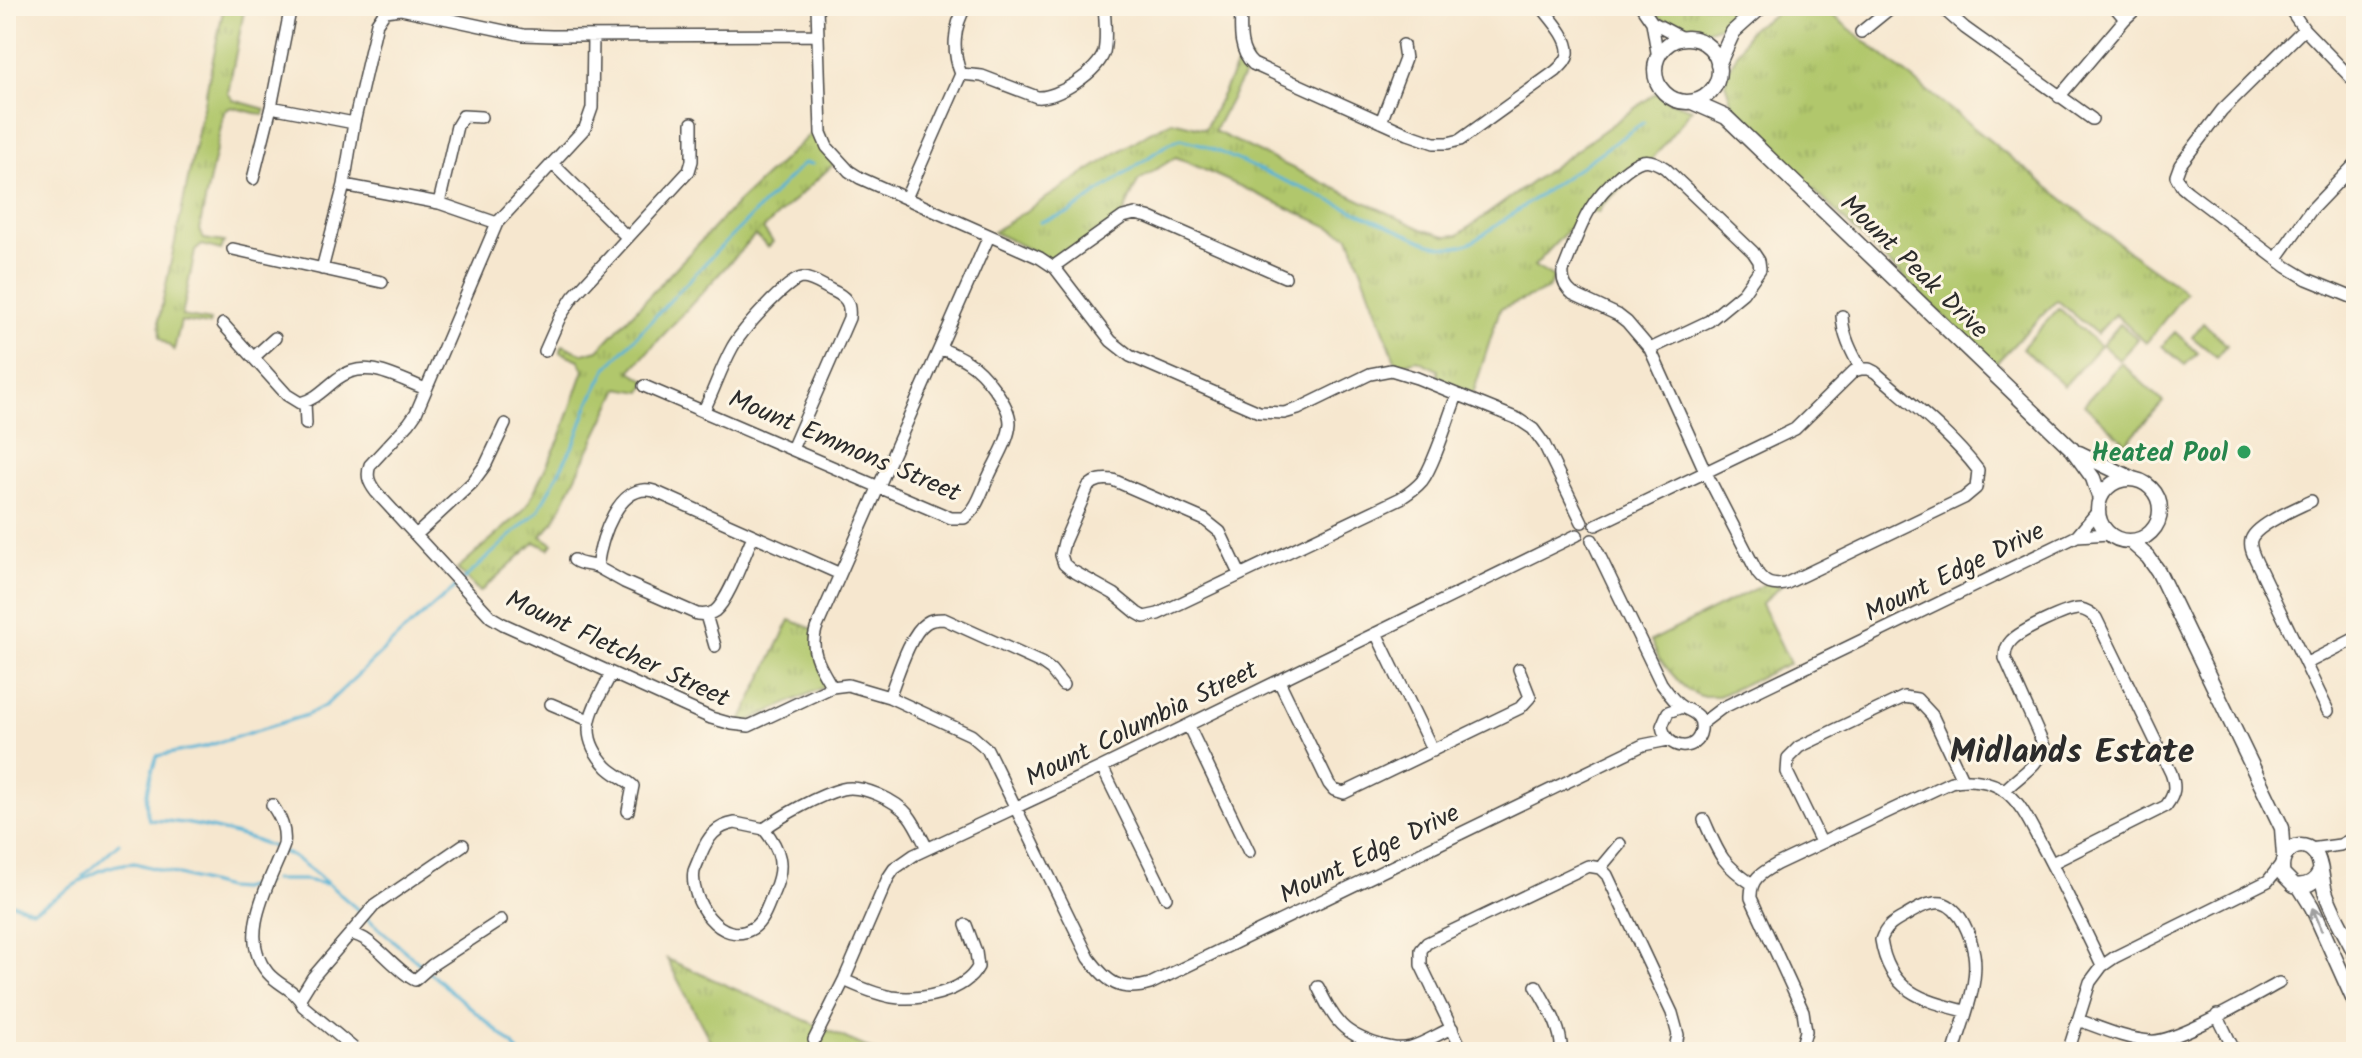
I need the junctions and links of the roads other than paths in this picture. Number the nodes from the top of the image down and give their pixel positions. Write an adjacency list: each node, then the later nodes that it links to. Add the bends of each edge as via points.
1 (291, 6): 30 (street)
2 (817, 6): 19 (street)
3 (966, 6): 26 (street, via 955,39)
4 (1104, 6): 26 (street, via 1101,58 1057,93 1042,98 982,76)
5 (1241, 6): 34 (street, via 1242,44 1253,64)
6 (1541, 6): 34 (street, via 1566,43 1568,53 1556,71 1460,140 1434,143)
7 (1641, 6): 15 (street, Mount Peak Drive)
8 (1762, 6): 17 (street)
9 (1893, 6): 18 (street)
10 (1940, 6): 28 (street)
11 (2114, 6): 14 (street)
12 (2139, 6): 14 (street)
13 (2288, 6): 16 (street)
14 (2125, 19): 28 (street)
15 (1652, 22): 21 (street, Mount Peak Drive); 24 (street, Mount Peak Drive)
16 (2304, 29): 27 (street); 47 (street, via 2222,110 2176,176 2188,192)
17 (1733, 32): 22 (street); 25 (street)
18 (1861, 32)
19 (817, 35): 20 (street); 41 (street, via 824,141 854,175)
20 (593, 36): 35 (street, via 523,35 401,9 385,11 377,23); 38 (street, Mount Fletcher Street, via 589,119)
21 (1684, 39): 22 (street, Mount Peak Drive); 24 (street, via 1669,44)
22 (1700, 41): 25 (street, via 1712,51)
23 (1403, 45): 34 (street, via 1405,59)
24 (1658, 58): 29 (street, Mount Peak Drive, via 1660,88 1673,99)
25 (1718, 73): 29 (street, via 1705,96); 32 (street)
26 (961, 74): 41 (street)
27 (2356, 83)
28 (2059, 97): 33 (street)
29 (1692, 102): 32 (street, Mount Peak Drive)
30 (271, 107): 35 (street); 39 (street)
31 (481, 117): 42 (street, via 463,116 457,126)
32 (1726, 117): 69 (street, Mount Peak Drive)
33 (2092, 119)
34 (1381, 122)
35 (354, 123): 40 (street)
36 (692, 123): 45 (street, via 689,171)
37 (2356, 163): 47 (street, via 2311,210)
38 (553, 164): 43 (street, Mount Fletcher Street); 45 (street)
39 (253, 179)
40 (344, 185): 42 (street); 49 (street)
41 (906, 198): 44 (street)
42 (439, 203): 43 (street)
43 (497, 223): 62 (street, Mount Fletcher Street)
44 (989, 236): 48 (street); 56 (street)
45 (627, 237): 58 (street, via 573,297)
46 (233, 249): 49 (street)
47 (2277, 258): 52 (street, via 2307,279)
48 (1055, 268): 50 (street, via 1123,217 1135,214); 63 (street, via 1099,328 1130,356 1259,412 1298,409 1381,371 1398,372)
49 (322, 269): 51 (street)
50 (1285, 277)
51 (382, 282)
52 (2356, 299)
53 (1842, 316): 60 (street)
54 (223, 324): 59 (street)
55 (275, 338): 59 (street)
56 (940, 348): 72 (street); 72 (street, Mount Emmons Street, via 970,363 1000,398 1010,422 1002,448 974,508 964,518 951,518)
57 (1650, 349): 57 (street, via 1627,322 1573,294 1563,278 1596,197 1645,160 1665,168 1753,252 1760,269 1721,312); 70 (street)
58 (545, 351)
59 (254, 357): 64 (street, via 292,400)
60 (1861, 369): 70 (street, via 1795,429); 70 (street, via 1875,372 1972,462 1979,478 1970,494 1785,584 1771,585 1758,574)
61 (644, 386): 65 (street, Mount Emmons Street)
62 (426, 389): 64 (street, via 364,367 346,373); 79 (street, Mount Fletcher Street, via 409,423 368,472 372,487)
63 (1457, 395): 75 (street, via 1533,429); 89 (street, via 1429,467 1414,489)
64 (305, 402): 66 (street)
65 (704, 410): 68 (street, Mount Emmons Street); 68 (street, via 739,337 791,283 810,280 843,295 850,309)
66 (306, 424)
67 (505, 424): 79 (street, via 472,483)
68 (792, 449): 72 (street, Mount Emmons Street)
69 (2072, 449): 71 (street, Mount Peak Drive); 74 (street, Mount Peak Drive, via 2093,478)
70 (1706, 473): 76 (street)
71 (2136, 480): 74 (street, via 2115,483); 77 (street, Mount Peak Drive, via 2157,498)
72 (878, 485): 88 (street)
73 (2311, 501): 94 (street, via 2260,528 2250,544)
74 (2099, 505): 78 (street, Mount Peak Drive, via 2101,524); 82 (street, Mount Edge Drive)
75 (1582, 522): 76 (street); 80 (street)
76 (1596, 525): 83 (street)
77 (2155, 527): 84 (street); 86 (street, Mount Peak Drive)
78 (2109, 534): 82 (street, Mount Edge Drive); 84 (street, Mount Peak Drive)
79 (416, 535): 96 (street, Mount Fletcher Street, via 491,617)
80 (1577, 535): 83 (street); 91 (street, Mount Columbia Street)
81 (753, 536): 87 (street, via 654,491 638,489 621,501); 88 (street); 90 (street, via 724,600)
82 (2077, 536): 103 (street, Mount Edge Drive)
83 (1592, 540): 98 (street)
84 (2130, 541): 86 (street, Mount Peak Drive)
85 (574, 560): 87 (street)
86 (2154, 564): 120 (street, Mount Peak Drive)
87 (597, 567): 90 (street)
88 (838, 573): 100 (street, via 813,644)
89 (1240, 574): 89 (street, via 1144,617 1071,570 1061,555 1088,487 1102,479 1205,520 1220,532)
90 (706, 615): 93 (street)
91 (1376, 633): 97 (street, Mount Columbia Street); 112 (street)
92 (2356, 638): 94 (street)
93 (715, 646)
94 (2307, 663): 105 (street)
95 (1519, 669): 112 (street, via 1530,694 1528,702)
96 (611, 674): 100 (street, Mount Fletcher Street, via 711,718 743,726); 106 (street)
97 (1279, 681): 109 (street, Mount Columbia Street); 112 (street, via 1329,784 1339,793)
98 (1661, 683): 104 (street); 107 (street)
99 (1063, 685): 101 (street, via 1041,663 934,619 918,632)
100 (832, 687): 101 (street, via 848,685)
101 (889, 697): 117 (street, via 979,742)
102 (551, 704): 106 (street)
103 (1722, 708): 104 (street, Mount Edge Drive); 108 (street, Mount Edge Drive)
104 (1687, 709): 107 (street, Mount Edge Drive, via 1675,708); 108 (street)
105 (2328, 711)
106 (589, 720): 118 (street, via 595,752 633,786)
107 (1664, 721): 110 (street); 111 (street, Mount Edge Drive)
108 (1701, 724): 110 (street, Mount Edge Drive, via 1692,743 1679,746)
109 (1188, 725): 113 (street, Mount Columbia Street); 129 (street)
110 (1668, 740): 111 (street, Mount Edge Drive)
111 (1643, 745): 117 (street, Mount Edge Drive, via 1150,984 1127,988 1101,974 1089,958)
112 (1433, 751)
113 (1102, 767): 117 (street, Mount Columbia Street); 137 (street)
114 (1962, 779): 115 (street); 123 (street); 123 (street, via 1924,703 1904,697 1799,747 1788,758 1787,772)
115 (2004, 791): 131 (street); 131 (street, via 2036,764 2044,746 2005,650 2015,637 2083,609 2096,618 2175,788 2159,810)
116 (272, 805): 147 (street, via 285,829 284,845 255,920 254,938 264,969)
117 (1016, 808): 127 (street, Mount Columbia Street)
118 (628, 811)
119 (1704, 820): 135 (street, via 1720,857)
120 (2282, 828): 128 (street, Mount Peak Drive); 130 (street, Mount Peak Drive)
121 (764, 829): 121 (street, via 725,825 706,842 694,872 703,911 734,932 753,928 776,888 782,863); 127 (street, via 793,811 852,788 901,808)
122 (2356, 837): 126 (street)
123 (1821, 842): 135 (street, via 1762,873)
124 (1620, 844): 132 (street)
125 (463, 845): 140 (street, via 374,906)
126 (2340, 845): 128 (street); 133 (street)
127 (927, 848): 143 (street, Mount Columbia Street, via 888,878)
128 (2307, 848): 130 (street, via 2292,849); 133 (street, Mount Peak Drive, via 2316,854)
129 (1249, 852)
130 (2282, 860): 134 (street); 136 (street, Mount Peak Drive, via 2283,874)
131 (2052, 863): 142 (street)
132 (1600, 868): 152 (street, via 1588,866 1427,943 1421,965); 157 (street, via 1672,1013 1678,1035)
133 (2320, 868): 136 (street, via 2312,882); 141 (street, Mount Peak Drive, via 2329,901)
134 (2268, 881): 136 (street); 142 (street)
135 (1752, 884): 158 (street, via 1751,898 1803,1011 1806,1031)
136 (2294, 884): 148 (street, Mount Peak Drive, one-way to 136, via 2312,907)
137 (1166, 897)
138 (501, 920): 140 (street, via 415,980 361,936)
139 (966, 925): 143 (street, via 978,967 955,987 914,998 894,997)
140 (350, 934): 147 (street)
141 (2356, 955)
142 (2102, 966): 151 (street, via 2090,982)
143 (844, 980): 153 (street, Mount Columbia Street)
144 (2279, 983): 150 (street)
145 (1536, 986): 156 (street, via 1560,1032)
146 (1318, 987): 152 (street, via 1341,1027 1368,1042 1402,1049)
147 (300, 998): 154 (street)
148 (2356, 1005)
149 (1965, 1011): 149 (street, via 1975,958 1957,913 1940,903 1930,904 1890,924 1882,950 1907,991); 159 (street)
150 (2217, 1015): 151 (street, via 2173,1038 2153,1042); 161 (street)
151 (2078, 1020): 160 (street)
152 (1452, 1028): 155 (street)
153 (814, 1040)
154 (358, 1052)
155 (1463, 1052)
156 (1561, 1052)
157 (1674, 1052)
158 (1800, 1052)
159 (1954, 1052)
160 (2068, 1052)
161 (2235, 1052)

